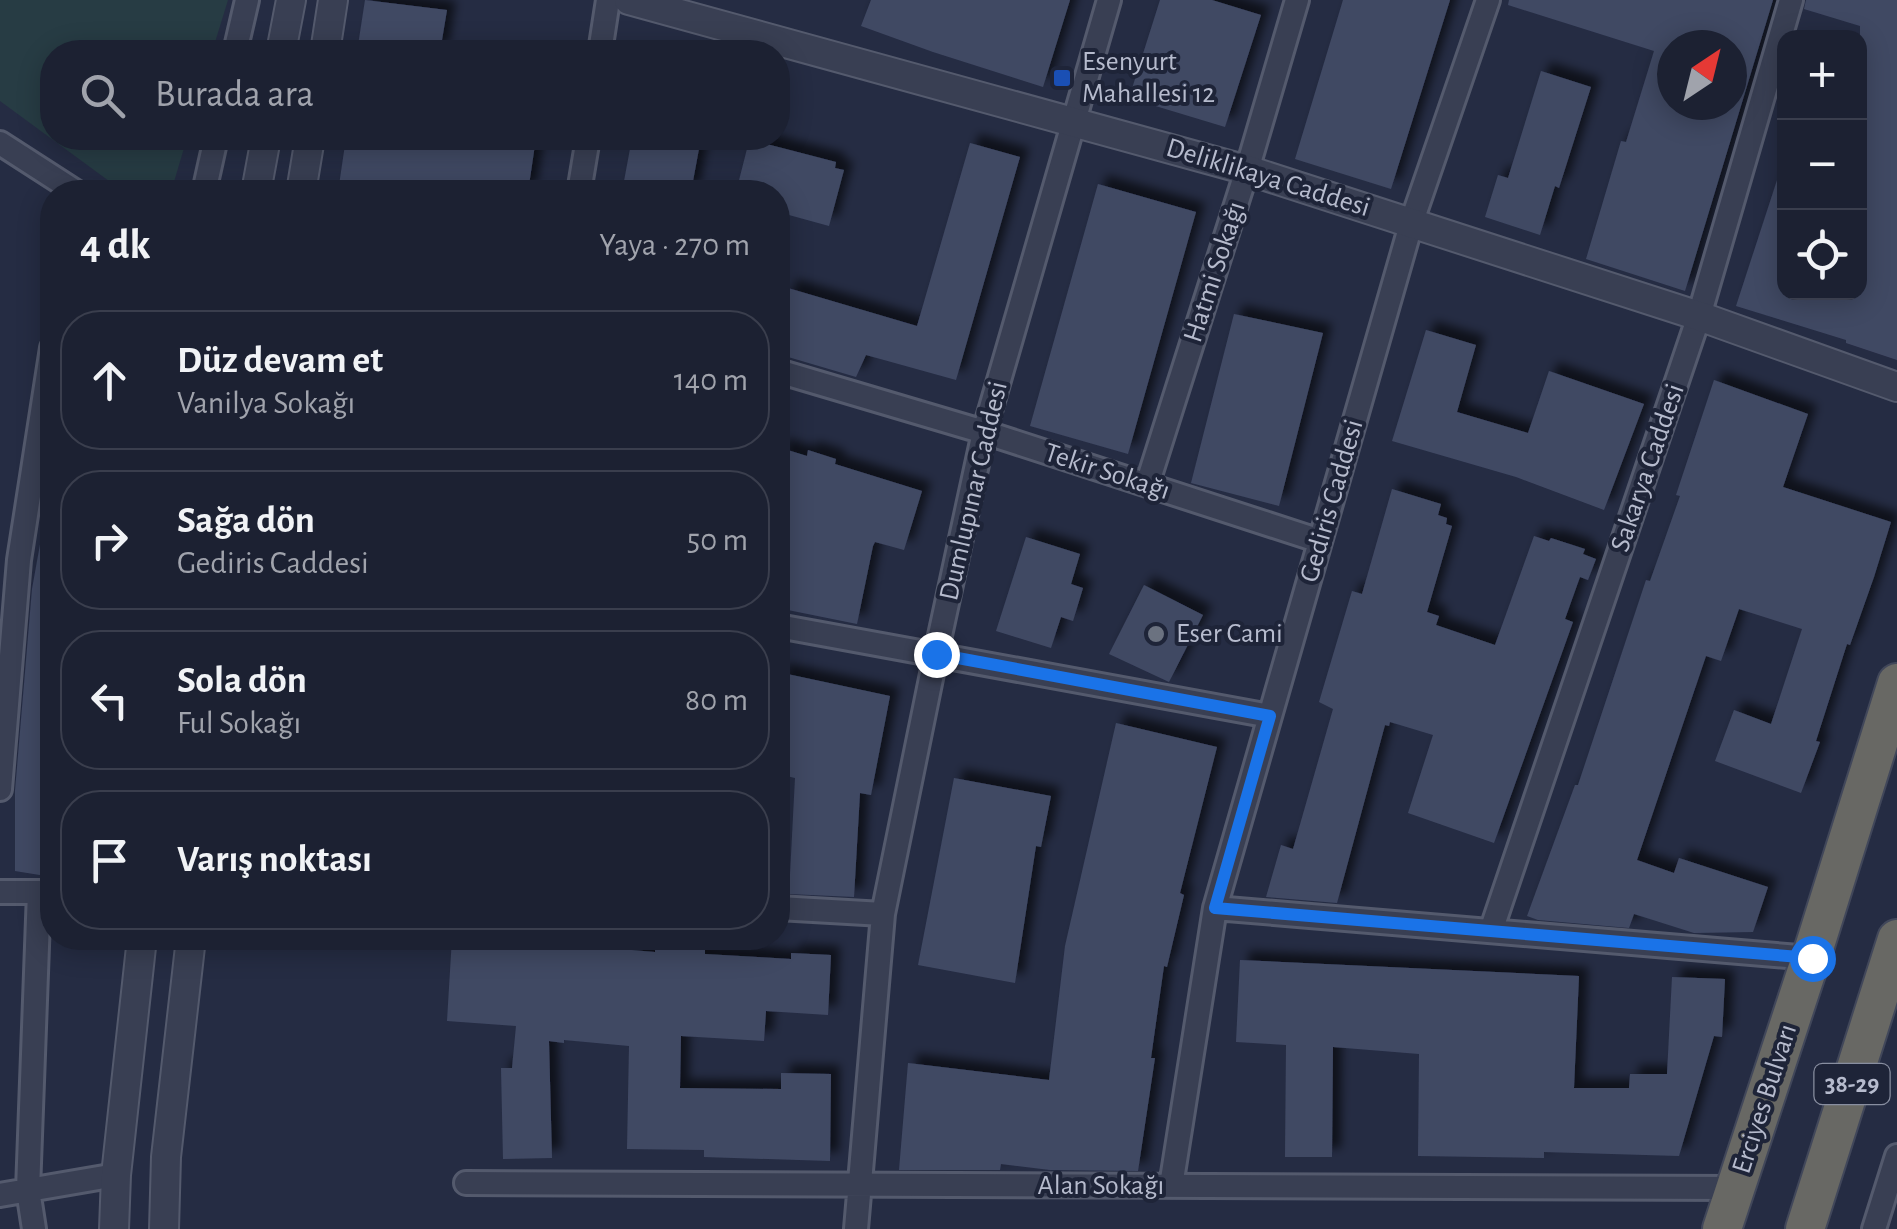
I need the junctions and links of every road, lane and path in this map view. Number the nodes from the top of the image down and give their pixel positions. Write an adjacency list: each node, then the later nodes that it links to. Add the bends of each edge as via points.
1 (246, 0): 10 (street)
2 (291, 0): 11 (street)
3 (334, 0): 12 (street)
4 (608, 0): 13 (street)
5 (629, 0): 14 (street, Deliklikaya Caddesi)
6 (1109, 0): 16 (street, Dumlupınar Caddesi)
7 (1297, 0): 22 (street, Hatmi Sokağı)
8 (1488, 0): 28 (street, Gediris Caddesi)
9 (1790, 0): 29 (street, Sakarya Caddesi)
10 (238, 40)
11 (284, 40)
12 (327, 40)
13 (602, 40)
14 (776, 40)
15 (790, 44): 16 (street, Deliklikaya Caddesi)
16 (1076, 122): 22 (street, Deliklikaya Caddesi); 33 (street, Dumlupınar Caddesi)
17 (0, 143): 23 (street)
18 (213, 150): 24 (street)
19 (264, 150): 25 (street)
20 (308, 150): 26 (street)
21 (586, 150): 27 (street)
22 (1247, 170): 28 (street, Deliklikaya Caddesi); 34 (street, Hatmi Sokağı)
23 (57, 180)
24 (207, 180)
25 (258, 180)
26 (303, 180)
27 (581, 180)
28 (1412, 221): 29 (street, Deliklikaya Caddesi); 35 (street, Gediris Caddesi)
29 (1700, 316): 31 (street, Deliklikaya Caddesi); 47 (street, Sakarya Caddesi)
30 (790, 375): 33 (street, Tekir Sokağı)
31 (1897, 387)
32 (40, 407): 36 (street)
33 (984, 432): 34 (street, Tekir Sokağı); 38 (street, Dumlupınar Caddesi)
34 (1147, 484): 35 (street, Tekir Sokağı)
35 (1320, 541): 40 (street, Gediris Caddesi)
36 (9, 560): 41 (street)
37 (790, 628): 38 (street)
38 (936, 654): 40 (street); 46 (street, Dumlupınar Caddesi)
39 (1897, 683): 52 (highway, Erciyes Bulvarı / 38-29)
40 (1270, 716): 44 (street, Gediris Caddesi)
41 (0, 789)
42 (0, 892): 43 (street)
43 (40, 892)
44 (1215, 908): 47 (street); 56 (street, Gediris Caddesi)
45 (790, 909): 46 (street)
46 (883, 914): 57 (street, Dumlupınar Caddesi)
47 (1491, 931): 52 (street)
48 (1897, 940): 66 (highway, 38-29)
49 (42, 950): 59 (street)
50 (141, 950): 54 (street)
51 (190, 950): 63 (street)
52 (1812, 958): 58 (highway, Erciyes Bulvarı / 38-29)
53 (1897, 1156): 67 (street)
54 (116, 1175): 59 (street); 62 (street)
55 (466, 1183): 57 (street, Alan Sokağı)
56 (1171, 1186): 57 (street, Alan Sokağı); 58 (street, Alan Sokağı)
57 (858, 1187): 64 (street, Dumlupınar Caddesi)
58 (1735, 1188): 65 (highway, Erciyes Bulvarı / 38-29)
59 (28, 1190): 60 (street); 61 (street)
60 (0, 1195)
61 (34, 1229)
62 (114, 1229)
63 (164, 1229)
64 (856, 1229)
65 (1722, 1229)
66 (1805, 1229)
67 (1874, 1229)

